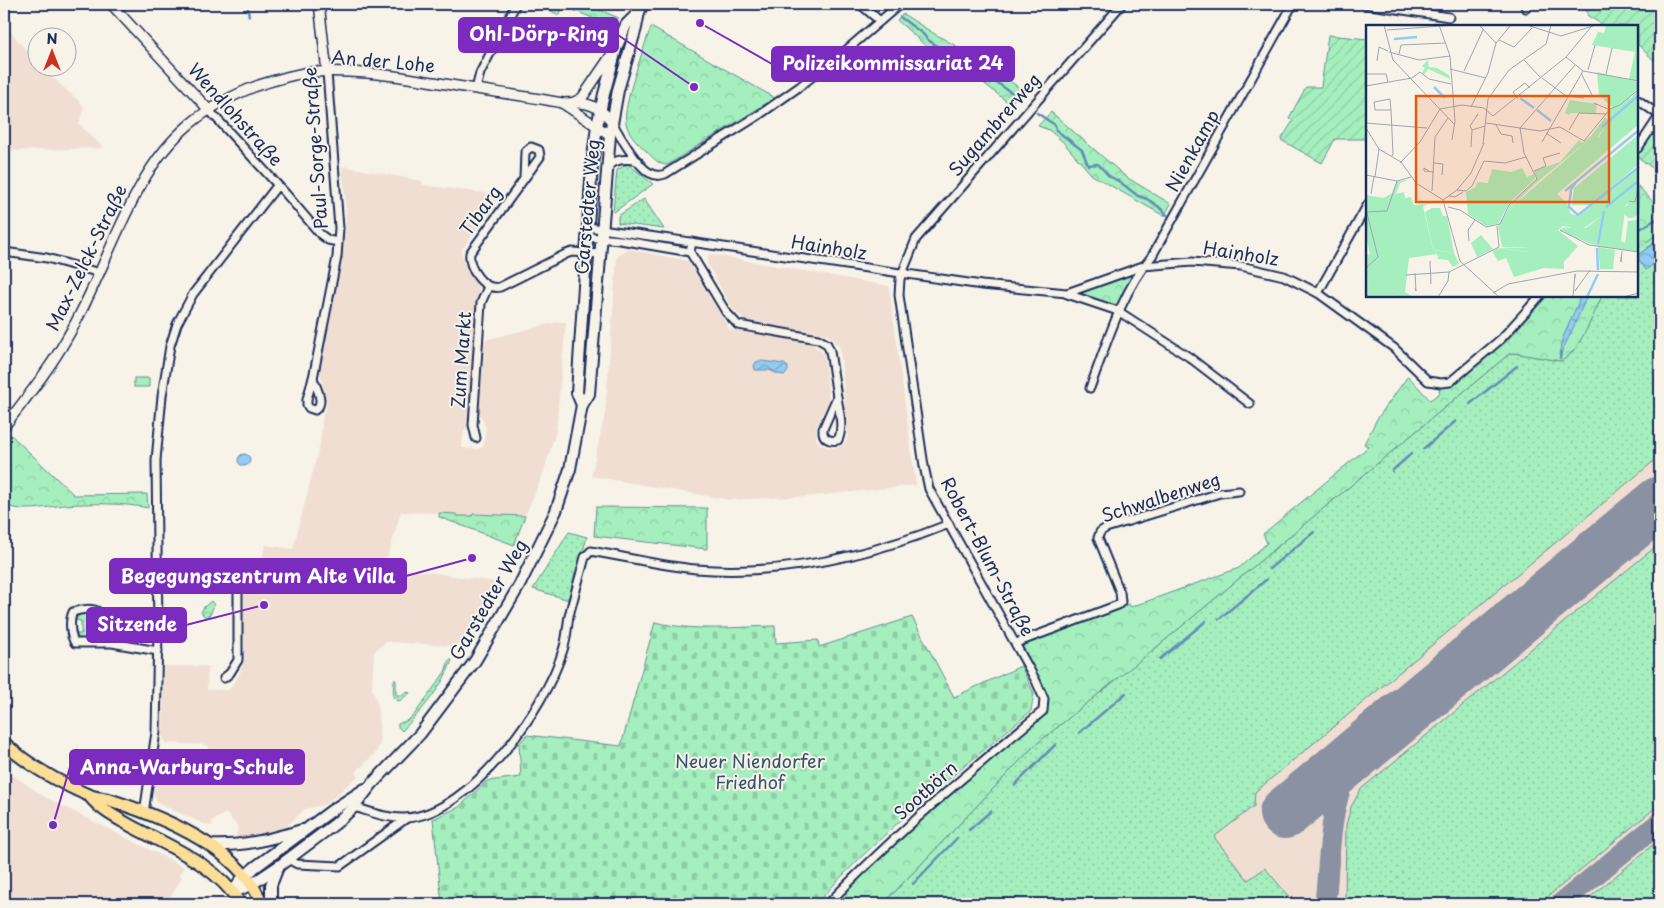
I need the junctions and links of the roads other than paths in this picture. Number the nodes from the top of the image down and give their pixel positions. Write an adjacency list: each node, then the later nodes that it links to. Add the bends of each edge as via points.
1 (110, 4): 18 (street, Wendlohstraße)
2 (319, 4): 13 (street, Paul-Sorge-Straße)
3 (516, 4): 14 (street, via 480,73)
4 (860, 4): 11 (street)
5 (900, 4): 11 (street)
6 (1122, 4): 41 (street, Sugambrerweg, via 916,239)
7 (1293, 4): 39 (street, Nienkamp, via 1152,256)
8 (1364, 4): 10 (street)
9 (641, 8): 12 (main road, Garstedter Weg, via 626,25); 21 (main road, Garstedter Weg)
10 (1449, 17)
11 (880, 21): 26 (street, via 799,87 668,173 652,174)
12 (617, 46): 16 (street, Garstedter Weg, via 582,98); 19 (main road, Garstedter Weg)
13 (327, 72): 14 (street, An der Lohe, via 378,74); 18 (street, An der Lohe, via 266,83); 33 (street, Paul-Sorge-Straße, via 339,214)
14 (476, 89): 17 (street, An der Lohe)
15 (1639, 101): 20 (street)
16 (574, 102): 17 (street, An der Lohe); 19 (street, An der Lohe)
17 (562, 103): 22 (street, An der Lohe)
18 (208, 109): 29 (street, Wendlohstraße); 40 (street, Max-Zelck-Straße, via 185,128 158,158 140,186)
19 (600, 109): 21 (street); 22 (main road, Garstedter Weg)
20 (1660, 115): 24 (street)
21 (612, 122): 23 (main road, Garstedter Weg); 25 (street)
22 (597, 126): 23 (street, An der Lohe); 31 (main road, Garstedter Weg)
23 (610, 135): 25 (street); 27 (main road, Garstedter Weg)
24 (1639, 146)
25 (628, 147): 26 (street)
26 (638, 161): 27 (street, via 626,158)
27 (607, 166): 32 (main road, Garstedter Weg)
28 (524, 178): 42 (street, Tibarg, via 470,253 470,262)
29 (277, 186): 33 (street, Wendlohstraße, via 320,234); 56 (street, via 193,294 175,328 164,377 158,434)
30 (1366, 208): 44 (street)
31 (587, 232): 32 (street, Hainholz); 37 (main road, Garstedter Weg)
32 (602, 233): 34 (street, Hainholz); 36 (street, Hainholz); 38 (main road, Garstedter Weg)
33 (338, 242): 47 (street, Paul-Sorge-Straße)
34 (692, 242): 36 (street); 41 (street, Hainholz)
35 (4, 252): 40 (street, via 47,258)
36 (690, 252): 49 (street, via 726,312 738,325 818,338 826,344)
37 (586, 253): 38 (street); 42 (street, via 566,254 500,287); 51 (main road, Garstedter Weg, via 577,393)
38 (600, 254): 51 (main road, Garstedter Weg, via 589,394)
39 (1143, 266): 43 (street, Hainholz); 44 (street, Hainholz, via 1192,262 1241,266 1284,276); 46 (street, Nienkamp)
40 (100, 273): 52 (street, Max-Zelck-Straße, via 56,356)
41 (902, 274): 43 (street, Hainholz); 55 (street, Robert-Blum-Straße, via 899,295 924,466 929,489)
42 (488, 287): 53 (street, Zum Markt, via 481,303 473,425)
43 (1067, 293): 46 (street, Hainholz)
44 (1318, 293): 45 (street, Hainholz, via 1394,348 1428,381 1441,383 1450,382 1501,339)
45 (1538, 298)
46 (1118, 311): 48 (street, Nienkamp); 50 (street, Hainholz, via 1189,357)
47 (313, 378)
48 (1090, 388)
49 (837, 397): 49 (street, via 840,435 838,440 832,441 822,434)
50 (1250, 404)
51 (582, 405): 63 (main road, Garstedter Weg, via 570,469 559,503 519,586 475,661 448,698 410,745)
52 (4, 427)
53 (476, 438)
54 (1239, 490): 58 (street, Schwalbenweg, via 1220,493 1100,532 1098,538 1121,602)
55 (949, 524): 58 (street, Robert-Blum-Straße); 67 (street, via 879,550 801,566 768,569 695,569 591,551 585,557 564,649 548,686 528,719 510,745 465,792 436,811)
56 (157, 573): 59 (street); 60 (street, via 224,568 236,577 238,660)
57 (112, 643): 57 (street, via 99,612 73,612 72,639 76,643); 59 (street)
58 (1016, 643): 61 (street, Robert-Blum-Straße)
59 (158, 651): 66 (street, via 156,732)
60 (224, 678)
61 (1044, 703): 77 (street, Sootbörn, via 1043,710 949,790)
62 (4, 743): 64 (main road, via 26,761)
63 (372, 784): 65 (main road, Garstedter Weg); 68 (main road, Garstedter Weg)
64 (89, 795): 66 (main road); 73 (main road, via 111,816 189,855)
65 (354, 807): 67 (street, via 387,817); 70 (main road, Garstedter Weg)
66 (144, 813): 69 (main road)
67 (407, 818): 70 (street, via 340,866 297,864)
68 (310, 828): 69 (main road, via 252,844); 72 (main road, Garstedter Weg)
69 (209, 845): 72 (main road)
70 (288, 859): 71 (main road, Garstedter Weg)
71 (279, 866): 72 (main road, Garstedter Weg); 76 (main road, via 271,885)
72 (249, 879): 73 (main road, Garstedter Weg, via 237,885); 75 (main road)
73 (233, 893): 74 (main road)
74 (241, 904)
75 (262, 904)
76 (271, 904)
77 (828, 904)

